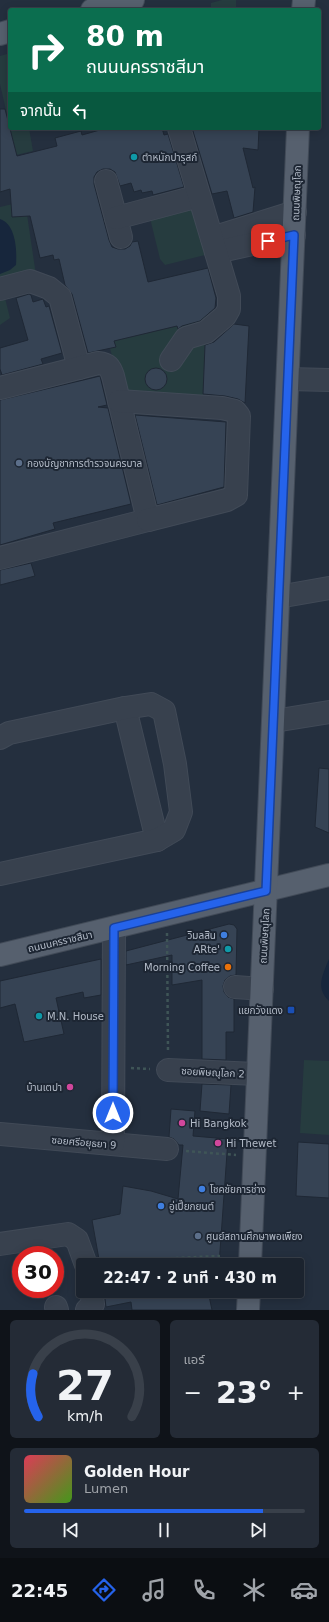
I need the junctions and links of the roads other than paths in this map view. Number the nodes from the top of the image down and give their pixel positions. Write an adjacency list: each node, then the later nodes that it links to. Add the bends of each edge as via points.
1 (122, 5): 2 (main road)
2 (104, 8)
3 (180, 130): 6 (street)
4 (298, 130): 7 (main road, ถนนพิษณุโลก)
5 (106, 181): 6 (street, via 119,228)
6 (199, 196): 9 (street)
7 (295, 212): 8 (main road, ถนนพิษณุโลก); 9 (street)
8 (294, 235): 9 (street); 13 (main road, ถนนพิษณุโลก)
9 (214, 245): 11 (street, via 230,296 229,309 206,332 186,338)
10 (0, 289): 12 (street, via 30,281 49,288 60,297)
11 (171, 360)
12 (79, 368): 15 (street); 16 (street, via 98,363 110,367)
13 (288, 379): 14 (street); 20 (main road, ถนนพิษณุโลก)
14 (329, 380)
15 (0, 388)
16 (119, 401): 17 (street); 17 (street, via 222,408 235,411 239,416 236,495 227,500)
17 (148, 520): 18 (street)
18 (0, 558)
19 (329, 588): 20 (street)
20 (278, 597): 23 (main road, ถนนพิษณุโลก)
21 (125, 708): 24 (street, via 9,733); 25 (street); 25 (street, via 152,704 164,711 175,764 181,812 174,830)
22 (329, 712): 23 (street)
23 (274, 721): 28 (main road, ถนนพิษณุโลก)
24 (0, 738)
25 (157, 840): 26 (street)
26 (0, 874)
27 (329, 876): 28 (main road, ถนนนครราชสีมา)
28 (266, 891): 29 (main road, ถนนนครราชสีมา); 32 (main road, ถนนพิษณุโลก)
29 (114, 928): 30 (main road, ถนนนครราชสีมา); 36 (street)
30 (0, 955)
31 (235, 987): 32 (street)
32 (262, 989): 34 (main road, ถนนพิษณุโลก)
33 (168, 1070): 34 (street, ซอยพิษณุโลก 2)
34 (258, 1074): 40 (main road, ถนนพิษณุโลก)
35 (0, 1134): 36 (street, ซอยศรีอยุธยา 9)
36 (113, 1144): 37 (street, ซอยศรีอยุธยา 9)
37 (167, 1149)
38 (0, 1244): 39 (street, via 41,1240 68,1234 77,1240)
39 (83, 1258)
40 (250, 1258)
41 (92, 1298): 43 (street, via 93,1304)
42 (249, 1298): 44 (main road)
43 (87, 1310)
44 (248, 1310)

